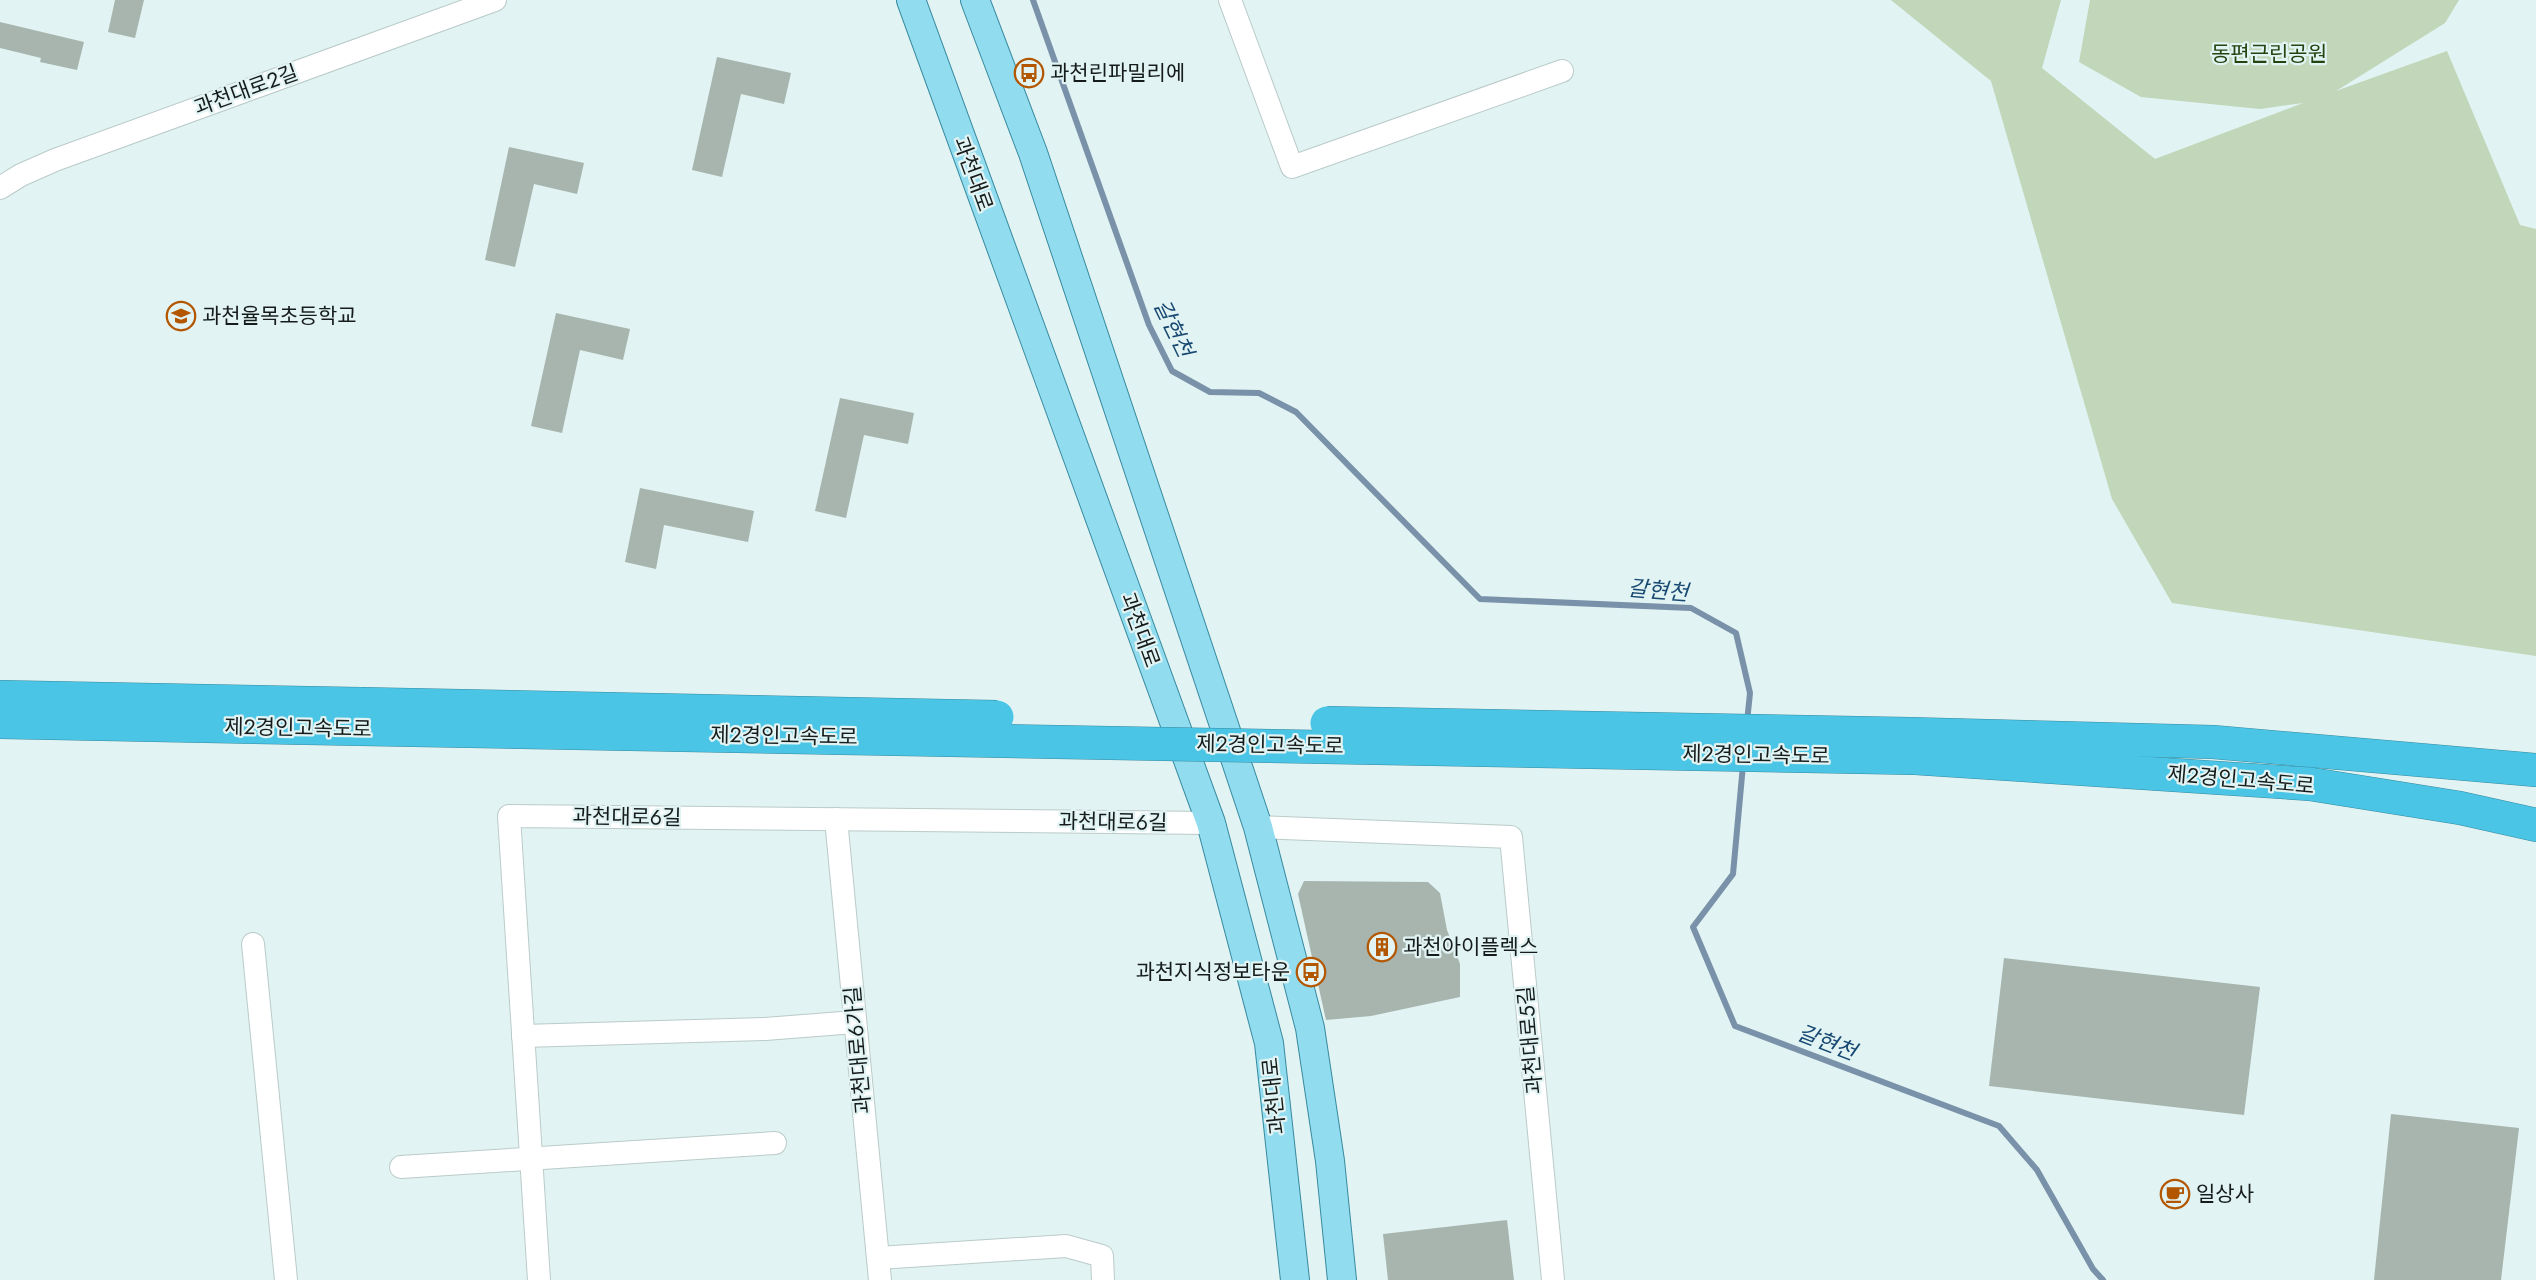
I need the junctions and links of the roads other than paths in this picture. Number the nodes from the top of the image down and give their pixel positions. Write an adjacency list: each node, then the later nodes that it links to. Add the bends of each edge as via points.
1 (495, 0): 6 (street, 과천대로2길, via 55,159)
2 (910, 0): 13 (main road, 과천대로)
3 (975, 0): 15 (main road, via 1033,153)
4 (1230, 0): 5 (street, via 1292,166)
5 (1562, 71)
6 (0, 188)
7 (0, 697): 8 (highway, 제2경인고속도로)
8 (361, 716): 9 (highway, 제2경인고속도로); 10 (highway, 제2경인고속도로, bridge)
9 (0, 722)
10 (1913, 746): 11 (highway, 제2경인고속도로, via 2213,741); 14 (highway, 제2경인고속도로, via 2310,784 2460,808)
11 (2536, 770)
12 (836, 819): 13 (street, 과천대로6길); 17 (street, 과천대로6가길); 18 (street, 과천대로6길, via 509,816)
13 (1211, 823): 26 (main road, 과천대로, via 1269,1043)
14 (2536, 825)
15 (1258, 827): 27 (main road, via 1310,1028 1333,1182); 28 (street, 과천대로5길, via 1510,837)
16 (253, 944): 23 (street)
17 (855, 1022): 18 (street, via 765,1029); 22 (street, 과천대로6가길)
18 (523, 1036): 20 (street, 과천대로6길)
19 (775, 1143): 20 (street)
20 (531, 1159): 21 (street); 24 (street, 과천대로6길)
21 (401, 1167)
22 (879, 1269): 25 (street, via 1066,1246 1101,1256)
23 (286, 1280)
24 (539, 1280)
25 (1103, 1280)
26 (1295, 1280)
27 (1342, 1280)
28 (1552, 1280)

